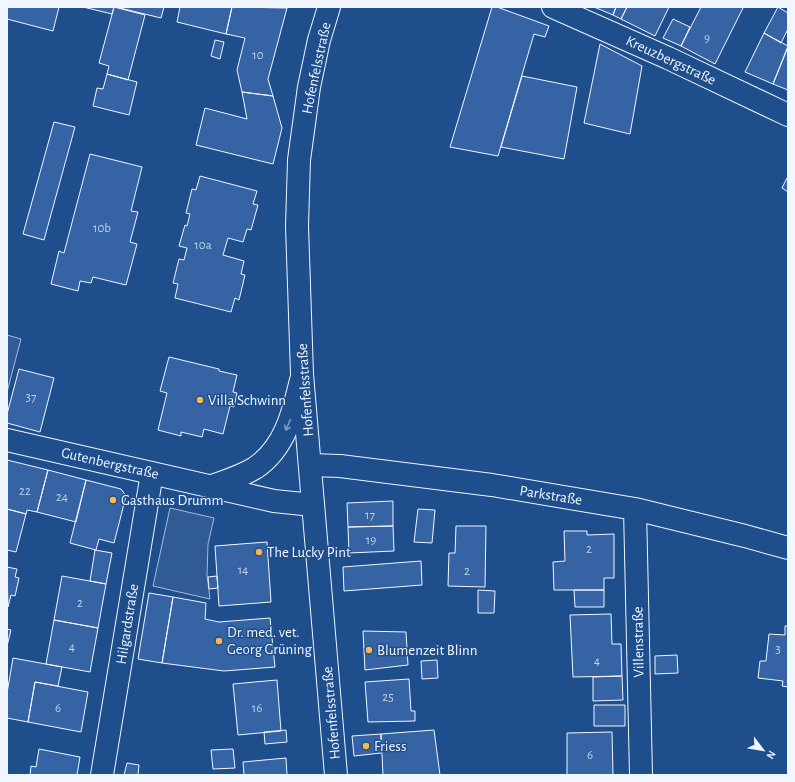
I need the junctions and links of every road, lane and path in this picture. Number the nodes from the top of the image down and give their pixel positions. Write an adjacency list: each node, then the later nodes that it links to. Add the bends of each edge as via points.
1 (329, 7): 4 (street, Hofenfelsstraße, via 309,87 299,160 297,226)
2 (553, 7): 3 (street, Kreuzbergstraße)
3 (788, 115)
4 (302, 374): 6 (street, Hofenfelsstraße); 8 (street, one-way to 8, via 293,413 275,450 254,468)
5 (7, 440): 7 (street, Gutenbergstraße)
6 (311, 465): 9 (street, Hofenfelsstraße); 10 (street, Parkstraße, via 340,466 492,485)
7 (152, 473): 8 (street, Gutenbergstraße); 12 (street, Hilgardstraße)
8 (212, 486): 9 (street, Gutenbergstraße, via 274,501)
9 (313, 505): 13 (street, Hofenfelsstraße)
10 (635, 509): 11 (street, Parkstraße); 14 (street, Villenstraße)
11 (788, 548)
12 (102, 775)
13 (336, 775)
14 (641, 775)

